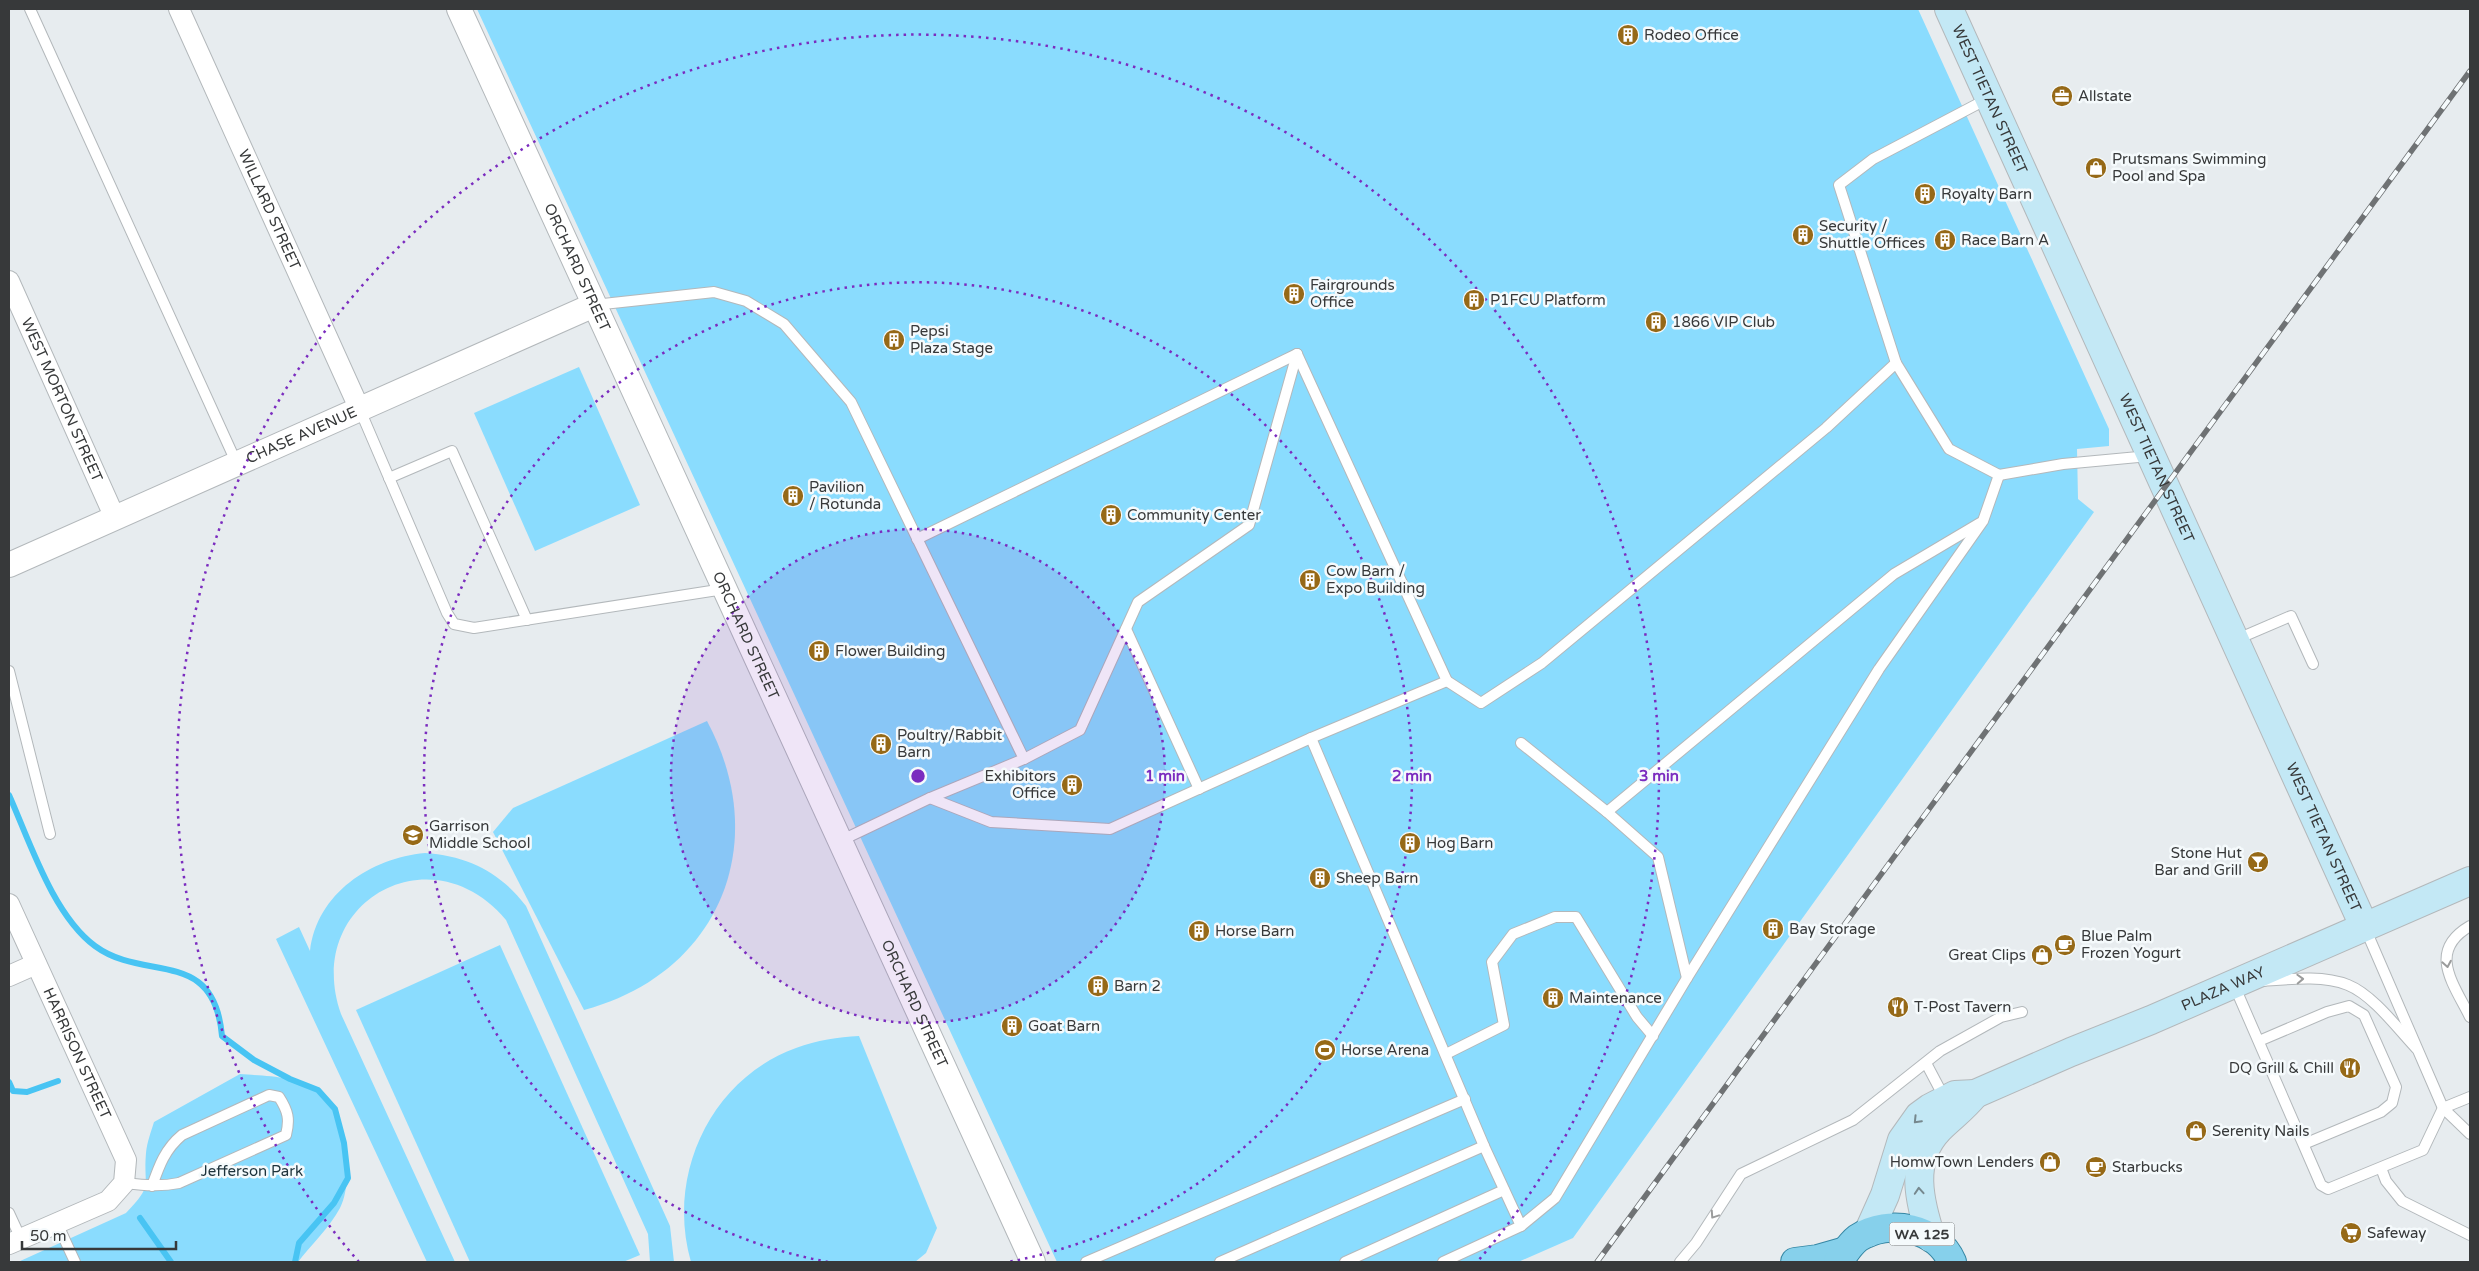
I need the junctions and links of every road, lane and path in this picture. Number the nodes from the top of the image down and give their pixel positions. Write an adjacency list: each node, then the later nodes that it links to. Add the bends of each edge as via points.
1 (30, 9): 12 (lane)
2 (179, 9): 10 (street, WILLARD STREET)
3 (459, 9): 7 (street, ORCHARD STREET)
4 (1949, 9): 5 (main road, WEST TIETAN STREET)
5 (1989, 98): 9 (lane, via 1873,159 1839,185); 11 (main road, WEST TIETAN STREET)
6 (9, 281): 15 (street, WEST MORTON STREET)
7 (594, 305): 10 (street, CHASE AVENUE); 17 (lane, via 714,292 746,301 784,324 851,402); 19 (street, ORCHARD STREET)
8 (1297, 354): 17 (lane); 21 (lane, via 1249,525 1138,602); 25 (lane)
9 (1896, 363): 13 (lane, via 1949,449); 25 (lane, via 1826,428 1542,663 1481,703)
10 (360, 410): 12 (street, CHASE AVENUE); 14 (lane)
11 (2150, 456): 13 (lane, via 2063,464); 22 (main road, WEST TIETAN STREET)
12 (237, 464): 15 (street, CHASE AVENUE)
13 (1999, 475): 16 (lane)
14 (389, 478): 20 (lane, via 454,624 474,628); 20 (lane, via 452,450)
15 (115, 518): 18 (street, CHASE AVENUE)
16 (1983, 521): 31 (lane, via 1894,574); 40 (lane, via 1879,669)
17 (917, 539): 28 (lane)
18 (9, 565)
19 (724, 589): 20 (lane); 33 (street, ORCHARD STREET)
20 (527, 620)
21 (1126, 629): 28 (lane, via 1080,730); 29 (lane)
22 (2234, 641): 23 (lane, via 2290,616); 36 (main road, WEST TIETAN STREET)
23 (2313, 664)
24 (9, 671): 32 (lane)
25 (1447, 681): 26 (lane)
26 (1311, 738): 29 (lane); 47 (lane)
27 (1521, 743): 31 (lane)
28 (1024, 759): 30 (lane)
29 (1200, 789): 30 (lane, via 1110,829 991,822)
30 (930, 798): 33 (lane)
31 (1607, 812): 40 (lane, via 1658,857)
32 (50, 834)
33 (840, 841): 70 (street, ORCHARD STREET)
34 (2470, 881): 36 (main road, PLAZA WAY)
35 (9, 904): 38 (street, HARRISON STREET)
36 (2364, 926): 41 (main road, PLAZA WAY); 46 (lane)
37 (2470, 926): 43 (lane, one-way to 43, via 2448,944 2445,956 2451,978)
38 (36, 964): 39 (street); 58 (street, HARRISON STREET, via 126,1160)
39 (9, 976)
40 (1687, 978): 44 (lane)
41 (2234, 984): 45 (lane); 46 (lane, one-way to 46, via 2316,979 2349,985 2374,1004); 49 (main road, PLAZA WAY)
42 (2022, 1012): 48 (lane, via 2001,1017 1940,1051)
43 (2470, 1017)
44 (1653, 1036): 47 (lane, via 1576,917 1555,917 1513,934 1492,962 1504,1025); 63 (lane, via 1555,1198)
45 (2259, 1041): 55 (lane); 55 (lane, via 2349,1006 2364,1015 2396,1087 2392,1103 2381,1112)
46 (2416, 1048): 53 (lane)
47 (1446, 1054): 51 (lane)
48 (1926, 1063): 52 (lane); 75 (lane, one-way to 75, via 1852,1120 1741,1174)
49 (1975, 1094): 52 (main road, PLAZA WAY, via 1955,1094); 66 (main road, PLAZA WAY, one-way to 49, via 1920,1201 1920,1167 1938,1129 1961,1111)
50 (2470, 1097): 53 (lane)
51 (1465, 1099): 56 (lane); 71 (lane)
52 (1946, 1099): 64 (main road, PLAZA WAY, one-way to 64, via 1919,1116 1902,1140)
53 (2443, 1108): 54 (lane); 57 (lane, via 2423,1150)
54 (2470, 1134)
55 (2304, 1144): 57 (lane, via 2322,1185 2328,1189)
56 (1484, 1146): 60 (lane); 72 (lane)
57 (2381, 1168): 65 (lane, via 2386,1181 2402,1201)
58 (124, 1183): 59 (lane); 62 (street, via 108,1201)
59 (152, 1186): 59 (lane, via 179,1183 286,1135 290,1122 279,1097 269,1095 182,1136 164,1156)
60 (1504, 1190): 63 (lane); 73 (lane)
61 (9, 1212): 67 (lane)
62 (57, 1223): 67 (street); 69 (lane)
63 (1521, 1226): 74 (lane)
64 (1868, 1233): 66 (main road, WA 125, via 1902,1227); 68 (main road, WA 125, via 1857,1239)
65 (2470, 1235)
66 (1931, 1238): 77 (main road, WA 125, via 1943,1246)
67 (15, 1242)
68 (1842, 1257): 76 (main road, WA 125)
69 (75, 1262)
70 (1033, 1262)
71 (1086, 1262)
72 (1220, 1262)
73 (1345, 1262)
74 (1443, 1262)
75 (1680, 1262)
76 (1795, 1262)
77 (1952, 1262)

